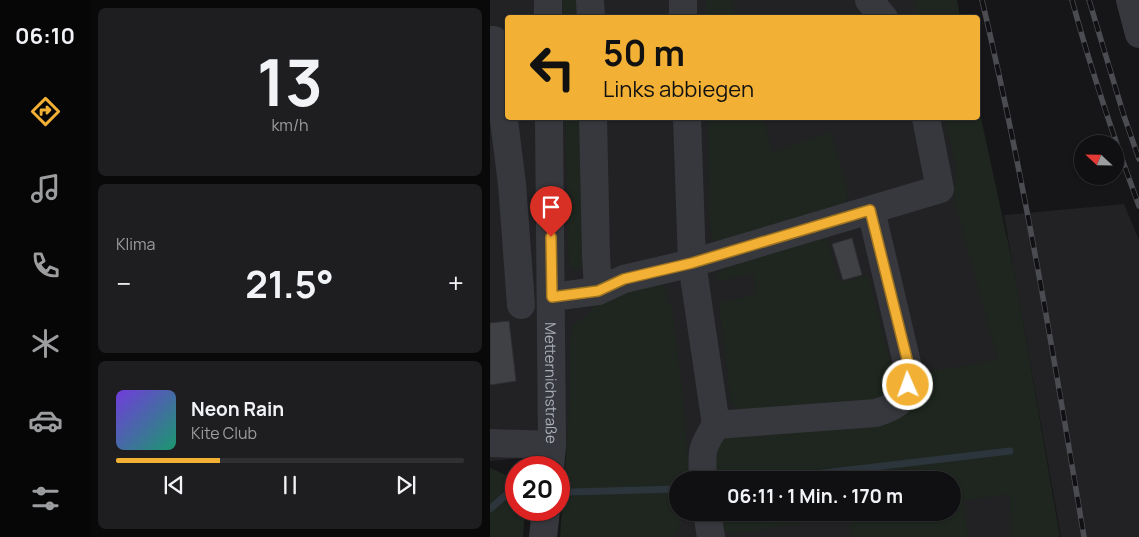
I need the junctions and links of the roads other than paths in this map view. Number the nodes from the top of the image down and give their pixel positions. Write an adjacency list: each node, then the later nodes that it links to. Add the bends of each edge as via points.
1 (548, 0): 6 (street)
2 (590, 0): 7 (street)
3 (682, 0): 8 (street)
4 (869, 0): 9 (street)
5 (1130, 0): 10 (street)
6 (548, 15)
7 (591, 15)
8 (683, 15)
9 (882, 15)
10 (1139, 34)
11 (490, 40): 20 (street, via 494,40 512,184)
12 (550, 120): 19 (street, Metternichstraße)
13 (593, 120): 18 (street)
14 (687, 120): 17 (street)
15 (926, 120): 16 (street, via 940,189)
16 (870, 210): 17 (street); 21 (street, via 908,363 908,385 902,399 894,407 876,413)
17 (692, 263): 18 (street, via 624,279); 21 (street)
18 (598, 291): 19 (street)
19 (552, 297): 23 (street, Metternichstraße)
20 (521, 305)
21 (716, 425): 24 (street, via 702,451)
22 (490, 443): 23 (street)
23 (551, 456)
24 (703, 471)
25 (545, 521): 27 (street)
26 (708, 521): 28 (street)
27 (543, 537)
28 (710, 537)

